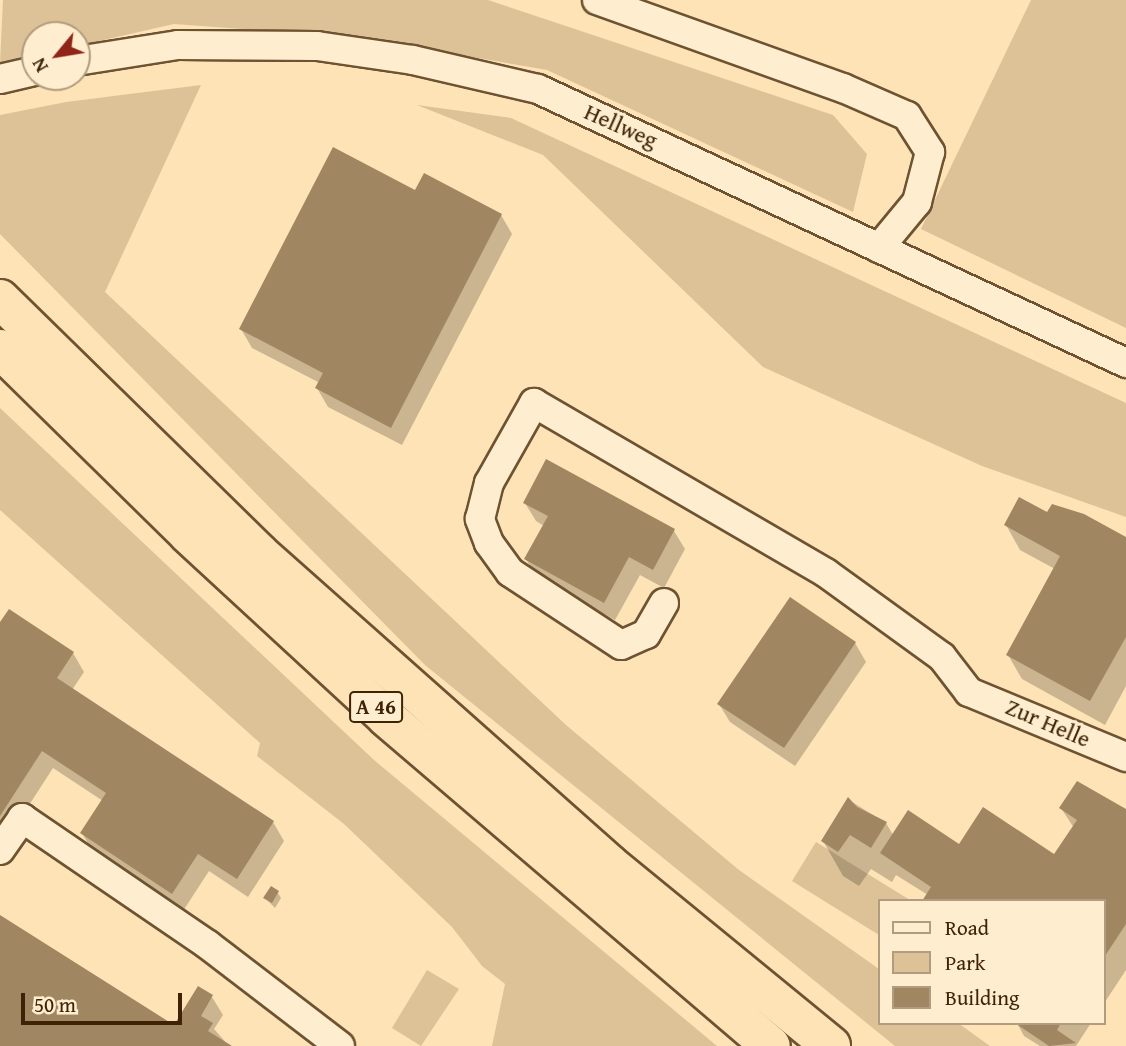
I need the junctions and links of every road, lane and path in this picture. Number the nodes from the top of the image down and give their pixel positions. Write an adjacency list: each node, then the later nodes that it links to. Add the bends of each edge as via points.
1 (597, 0): 5 (street, via 843,88 907,116 930,152 917,202)
2 (91, 59): 5 (street, Hellweg, via 178,46 317,46 413,60 513,83 538,89 657,141)
3 (21, 74): 4 (street)
4 (0, 79)
5 (879, 248): 8 (street, Hellweg)
6 (0, 299): 14 (highway, A 46, via 259,553 609,864)
7 (0, 349): 13 (highway, A 46, via 188,534 386,717)
8 (1126, 363)
9 (664, 603): 10 (street, Zur Helle, via 646,634 621,645 510,572 489,543 480,519 489,484 534,403 826,573 942,657 969,692)
10 (1126, 757)
11 (0, 850): 12 (street, via 22,818 208,945)
12 (340, 1046)
13 (771, 1046)
14 (831, 1046)

